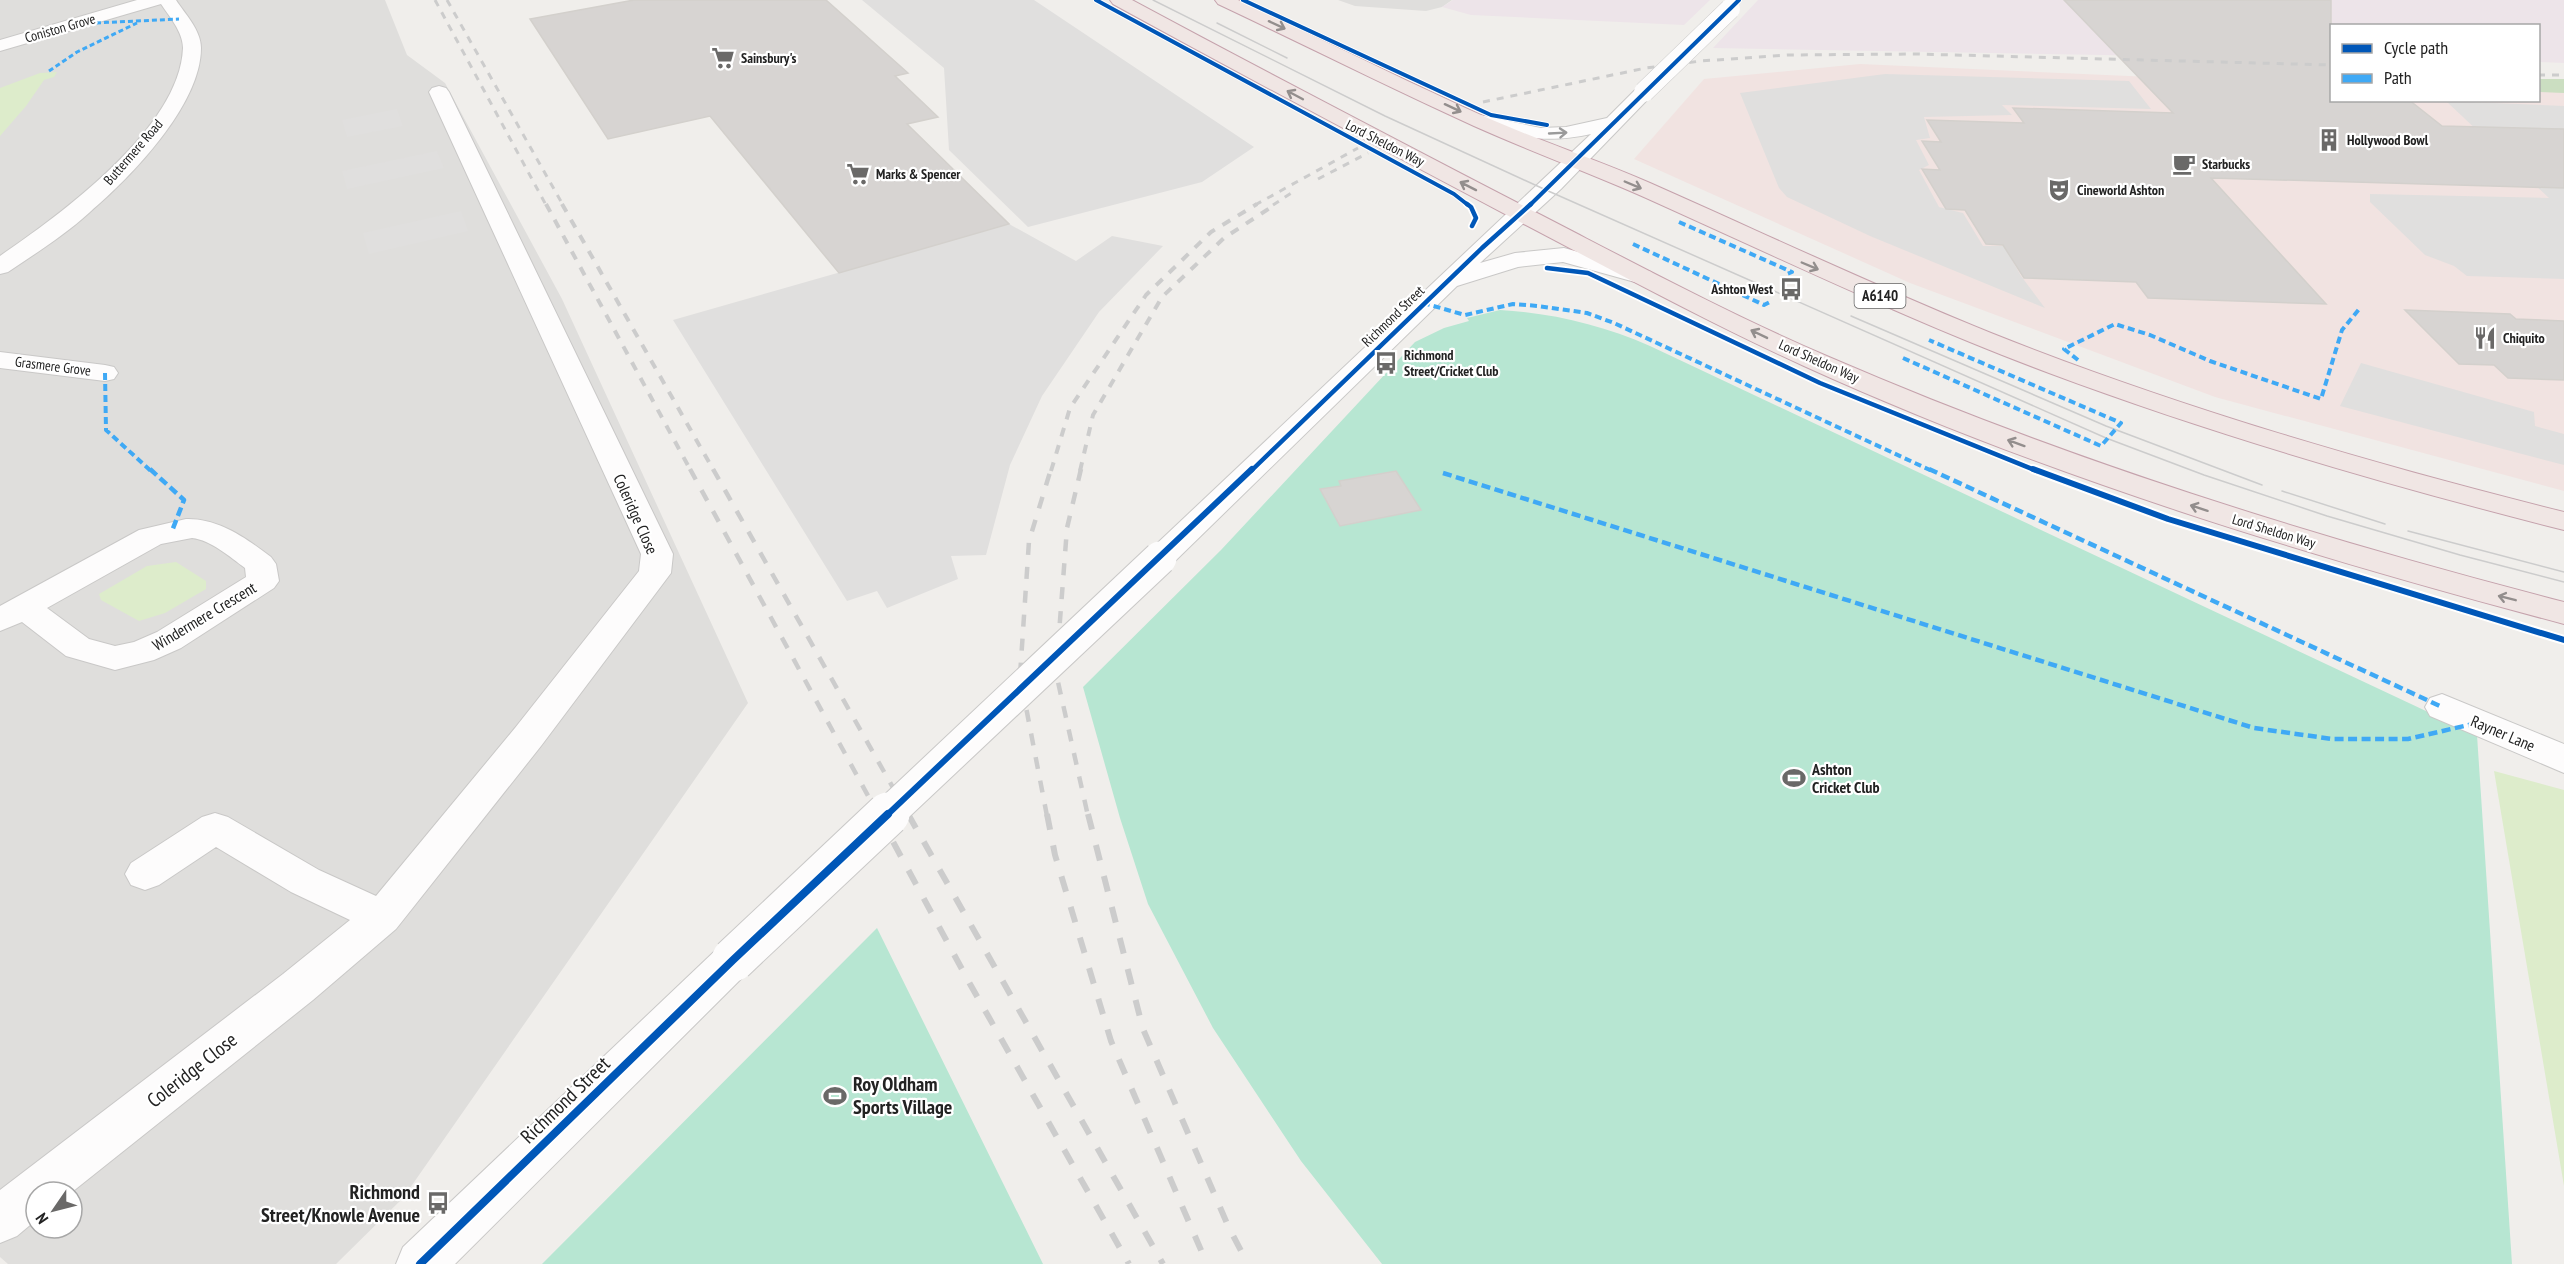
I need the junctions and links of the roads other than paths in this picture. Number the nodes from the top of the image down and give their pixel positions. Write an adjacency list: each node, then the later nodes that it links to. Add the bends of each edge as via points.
1 (155, 0): 6 (street, Coniston Grove)
2 (166, 0): 12 (street, Buttermere Road, via 193,47 182,90 129,160 81,208)
3 (1119, 0): 11 (highway, Lord Sheldon Way, one-way to 3)
4 (1224, 0): 8 (highway, A6140, one-way to 8)
5 (1734, 5): 9 (street, Richmond Street, bridge)
6 (0, 46)
7 (439, 92): 23 (street, Coleridge Close, via 657,554 655,573)
8 (1480, 121): 9 (street, one-way to 9, via 1540,134); 10 (highway, A6140)
9 (1612, 123): 10 (street, Richmond Street)
10 (1575, 161): 11 (street, Richmond Street); 17 (highway, A6140, one-way to 17, via 1894,302 2068,371 2261,438)
11 (1520, 213): 13 (highway, Lord Sheldon Way); 14 (street, Richmond Street)
12 (0, 267)
13 (1645, 278): 14 (street, via 1564,255 1515,261); 19 (highway, Lord Sheldon Way, one-way to 13, via 2434,580 2200,509 1973,427 1813,360)
14 (1447, 281): 25 (street, Richmond Street, bridge, via 733,960)
15 (0, 360): 16 (street, Grasmere Grove)
16 (105, 373)
17 (2564, 521)
18 (12, 613): 18 (street, Windermere Crescent, via 150,537 172,531 197,529 222,539 260,564 263,581 169,640 115,658 78,648)
19 (2564, 613)
20 (2442, 706): 21 (street, Rayner Lane)
21 (2564, 759)
22 (145, 874): 23 (street, via 215,828 305,881)
23 (382, 917): 24 (street, Coleridge Close)
24 (0, 1219)
25 (420, 1264)

